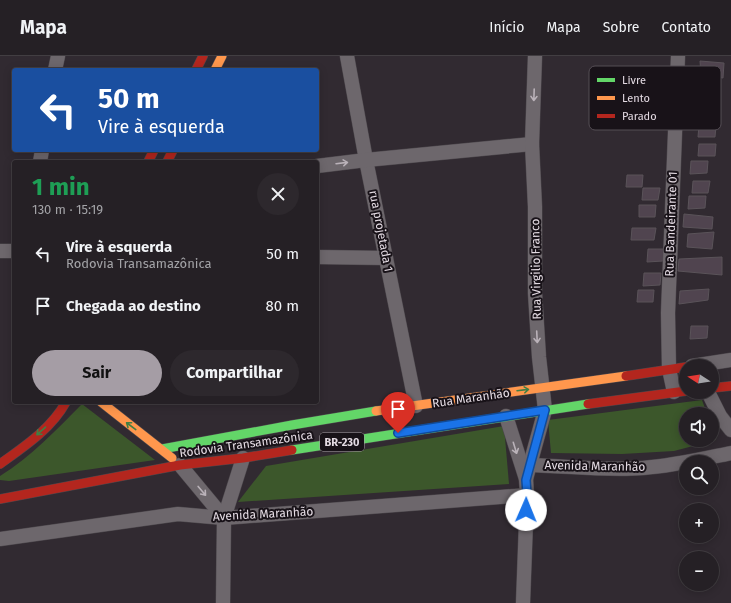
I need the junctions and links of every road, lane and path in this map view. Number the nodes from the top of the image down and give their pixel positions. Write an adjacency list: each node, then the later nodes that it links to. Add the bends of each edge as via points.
1 (58, 56): 8 (street)
2 (203, 56): 9 (main road)
3 (222, 56): 10 (main road)
4 (347, 56): 13 (street, rua projetada 1)
5 (535, 56): 12 (street, Rua Virgilio Franco, one-way to 12)
6 (678, 56): 7 (street, Rua Bandeirante 01)
7 (678, 66)
8 (55, 68)
9 (197, 68)
10 (216, 68)
11 (675, 130): 22 (street, Rua Bandeirante 01)
12 (532, 144): 13 (street); 24 (street, Rua Virgilio Franco, one-way to 24, via 536,300)
13 (366, 160): 14 (street, one-way to 13); 18 (street, rua projetada 1)
14 (319, 166)
15 (0, 251): 16 (street)
16 (12, 251)
17 (319, 257): 18 (street)
18 (386, 258): 33 (street, rua projetada 1)
19 (731, 360): 20 (street)
20 (719, 362)
21 (679, 368): 22 (main road, Rua Maranhão)
22 (669, 369): 23 (main road, Rua Maranhão); 26 (street, Rua Bandeirante 01)
23 (609, 378): 24 (main road, Rua Maranhão); 30 (street)
24 (542, 388): 33 (main road, Rua Maranhão, one-way to 24); 34 (street, Rua Virgilio Franco)
25 (719, 388): 27 (main road)
26 (679, 389)
27 (730, 389)
28 (679, 391): 30 (main road, Rodovia Transamazônica / BR-230)
29 (712, 399): 36 (street)
30 (611, 400): 34 (main road, Rodovia Transamazônica / BR-230)
31 (65, 404): 40 (main road, one-way to 40, via 56,419)
32 (104, 404): 37 (main road, one-way to 32)
33 (416, 406): 37 (main road, Rua Maranhão)
34 (545, 410): 35 (main road, Rodovia Transamazônica / BR-230); 41 (street, Rua Virgilio Franco)
35 (506, 416): 39 (main road, Rodovia Transamazônica / BR-230); 43 (street, Rua Virgilio Franco, one-way to 43)
36 (731, 430)
37 (162, 449): 42 (main road)
38 (731, 453): 41 (street, Avenida Maranhão, via 643,468 612,469)
39 (243, 458): 42 (main road, Rodovia Transamazônica / BR-230); 46 (street)
40 (0, 464)
41 (530, 464): 43 (street, Rua Virgilio Franco)
42 (180, 465): 45 (main road, Rodovia Transamazônica / BR-230); 46 (street, one-way to 46)
43 (526, 480): 44 (street, Rua Virgilio Franco)
44 (527, 494): 46 (street, Avenida Maranhão); 49 (street, Rua Virgilio Franco)
45 (0, 499)
46 (224, 518): 47 (street, Avenida Maranhão, via 178,514); 48 (street)
47 (0, 539)
48 (223, 603)
49 (523, 603)

